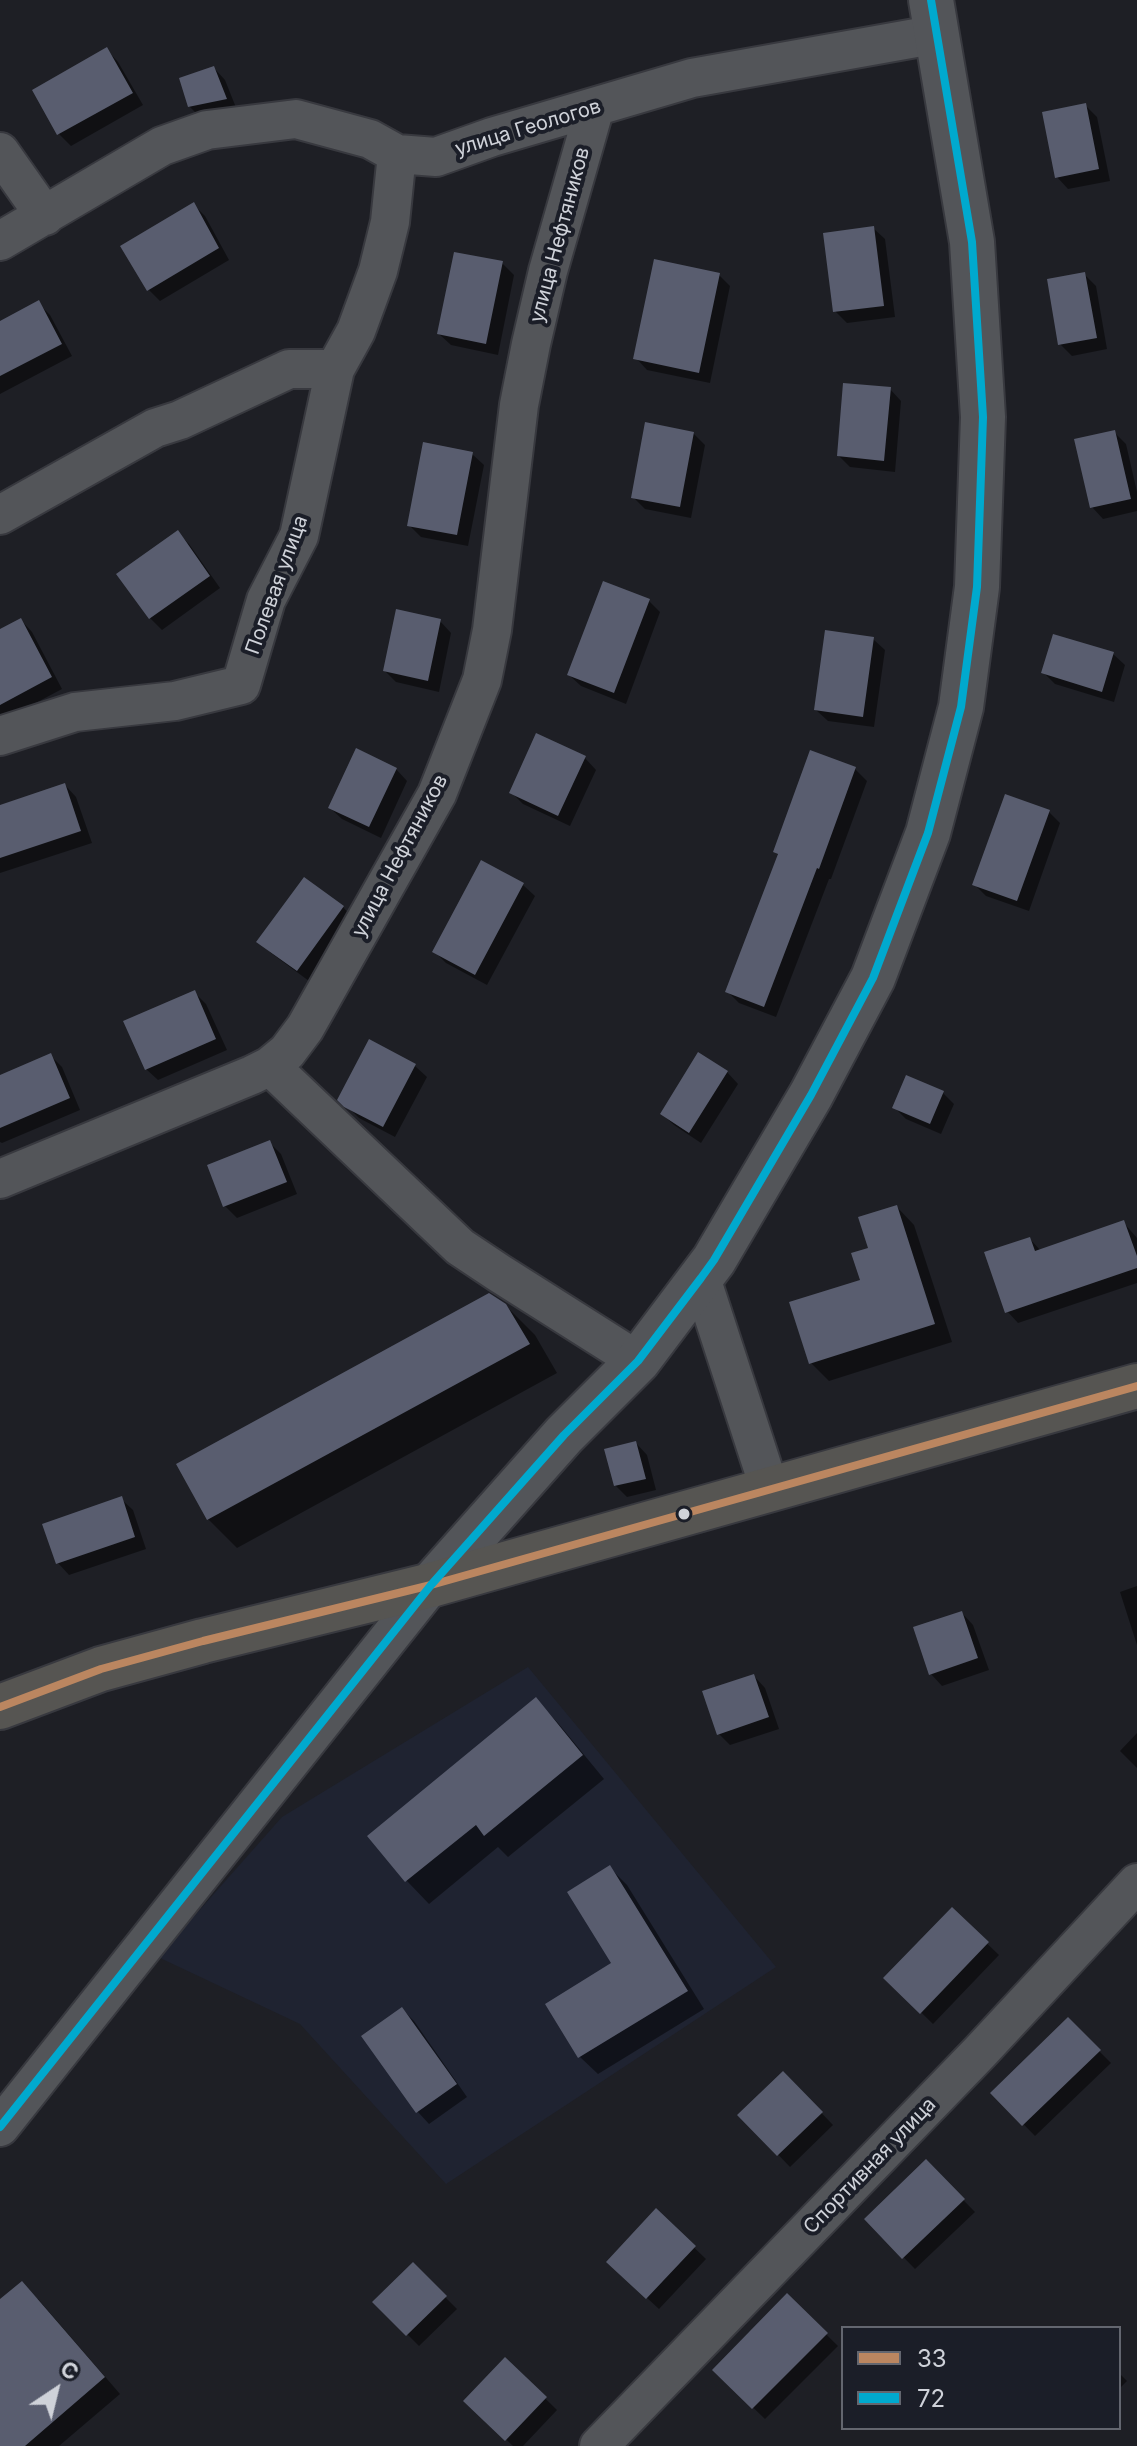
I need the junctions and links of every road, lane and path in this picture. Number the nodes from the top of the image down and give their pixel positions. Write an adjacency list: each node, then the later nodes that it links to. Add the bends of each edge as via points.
1 (934, 17): 2 (street, улица Геологов); 12 (street, via 972,242 983,417 977,587 961,707 928,833 873,978 811,1095)
2 (595, 107): 4 (street, улица Геологов, via 436,157); 10 (street, улица Нефтяников, via 531,344 482,680 437,794 305,1028)
3 (0, 152): 5 (street)
4 (397, 154): 5 (street, улица Геологов, via 370,139 296,119 207,130 162,146); 7 (street, Полевая улица, via 378,271)
5 (45, 216): 6 (street, улица Геологов)
6 (0, 241)
7 (335, 369): 8 (street, via 289,369 155,428); 9 (street, Полевая улица, via 299,536 266,600 241,685 175,701 75,712)
8 (0, 515)
9 (0, 736)
10 (270, 1066): 11 (street, улица Нефтяников); 13 (street, via 460,1247)
11 (0, 1179)
12 (701, 1278): 13 (street); 15 (street)
13 (638, 1361): 16 (street, via 564,1435)
14 (1137, 1386): 15 (main road)
15 (770, 1490): 16 (main road)
16 (431, 1585): 17 (main road, via 101,1669); 19 (street)
17 (0, 1707)
18 (1137, 1883): 20 (street, Спортивная улица)
19 (0, 2127)
20 (599, 2446)

